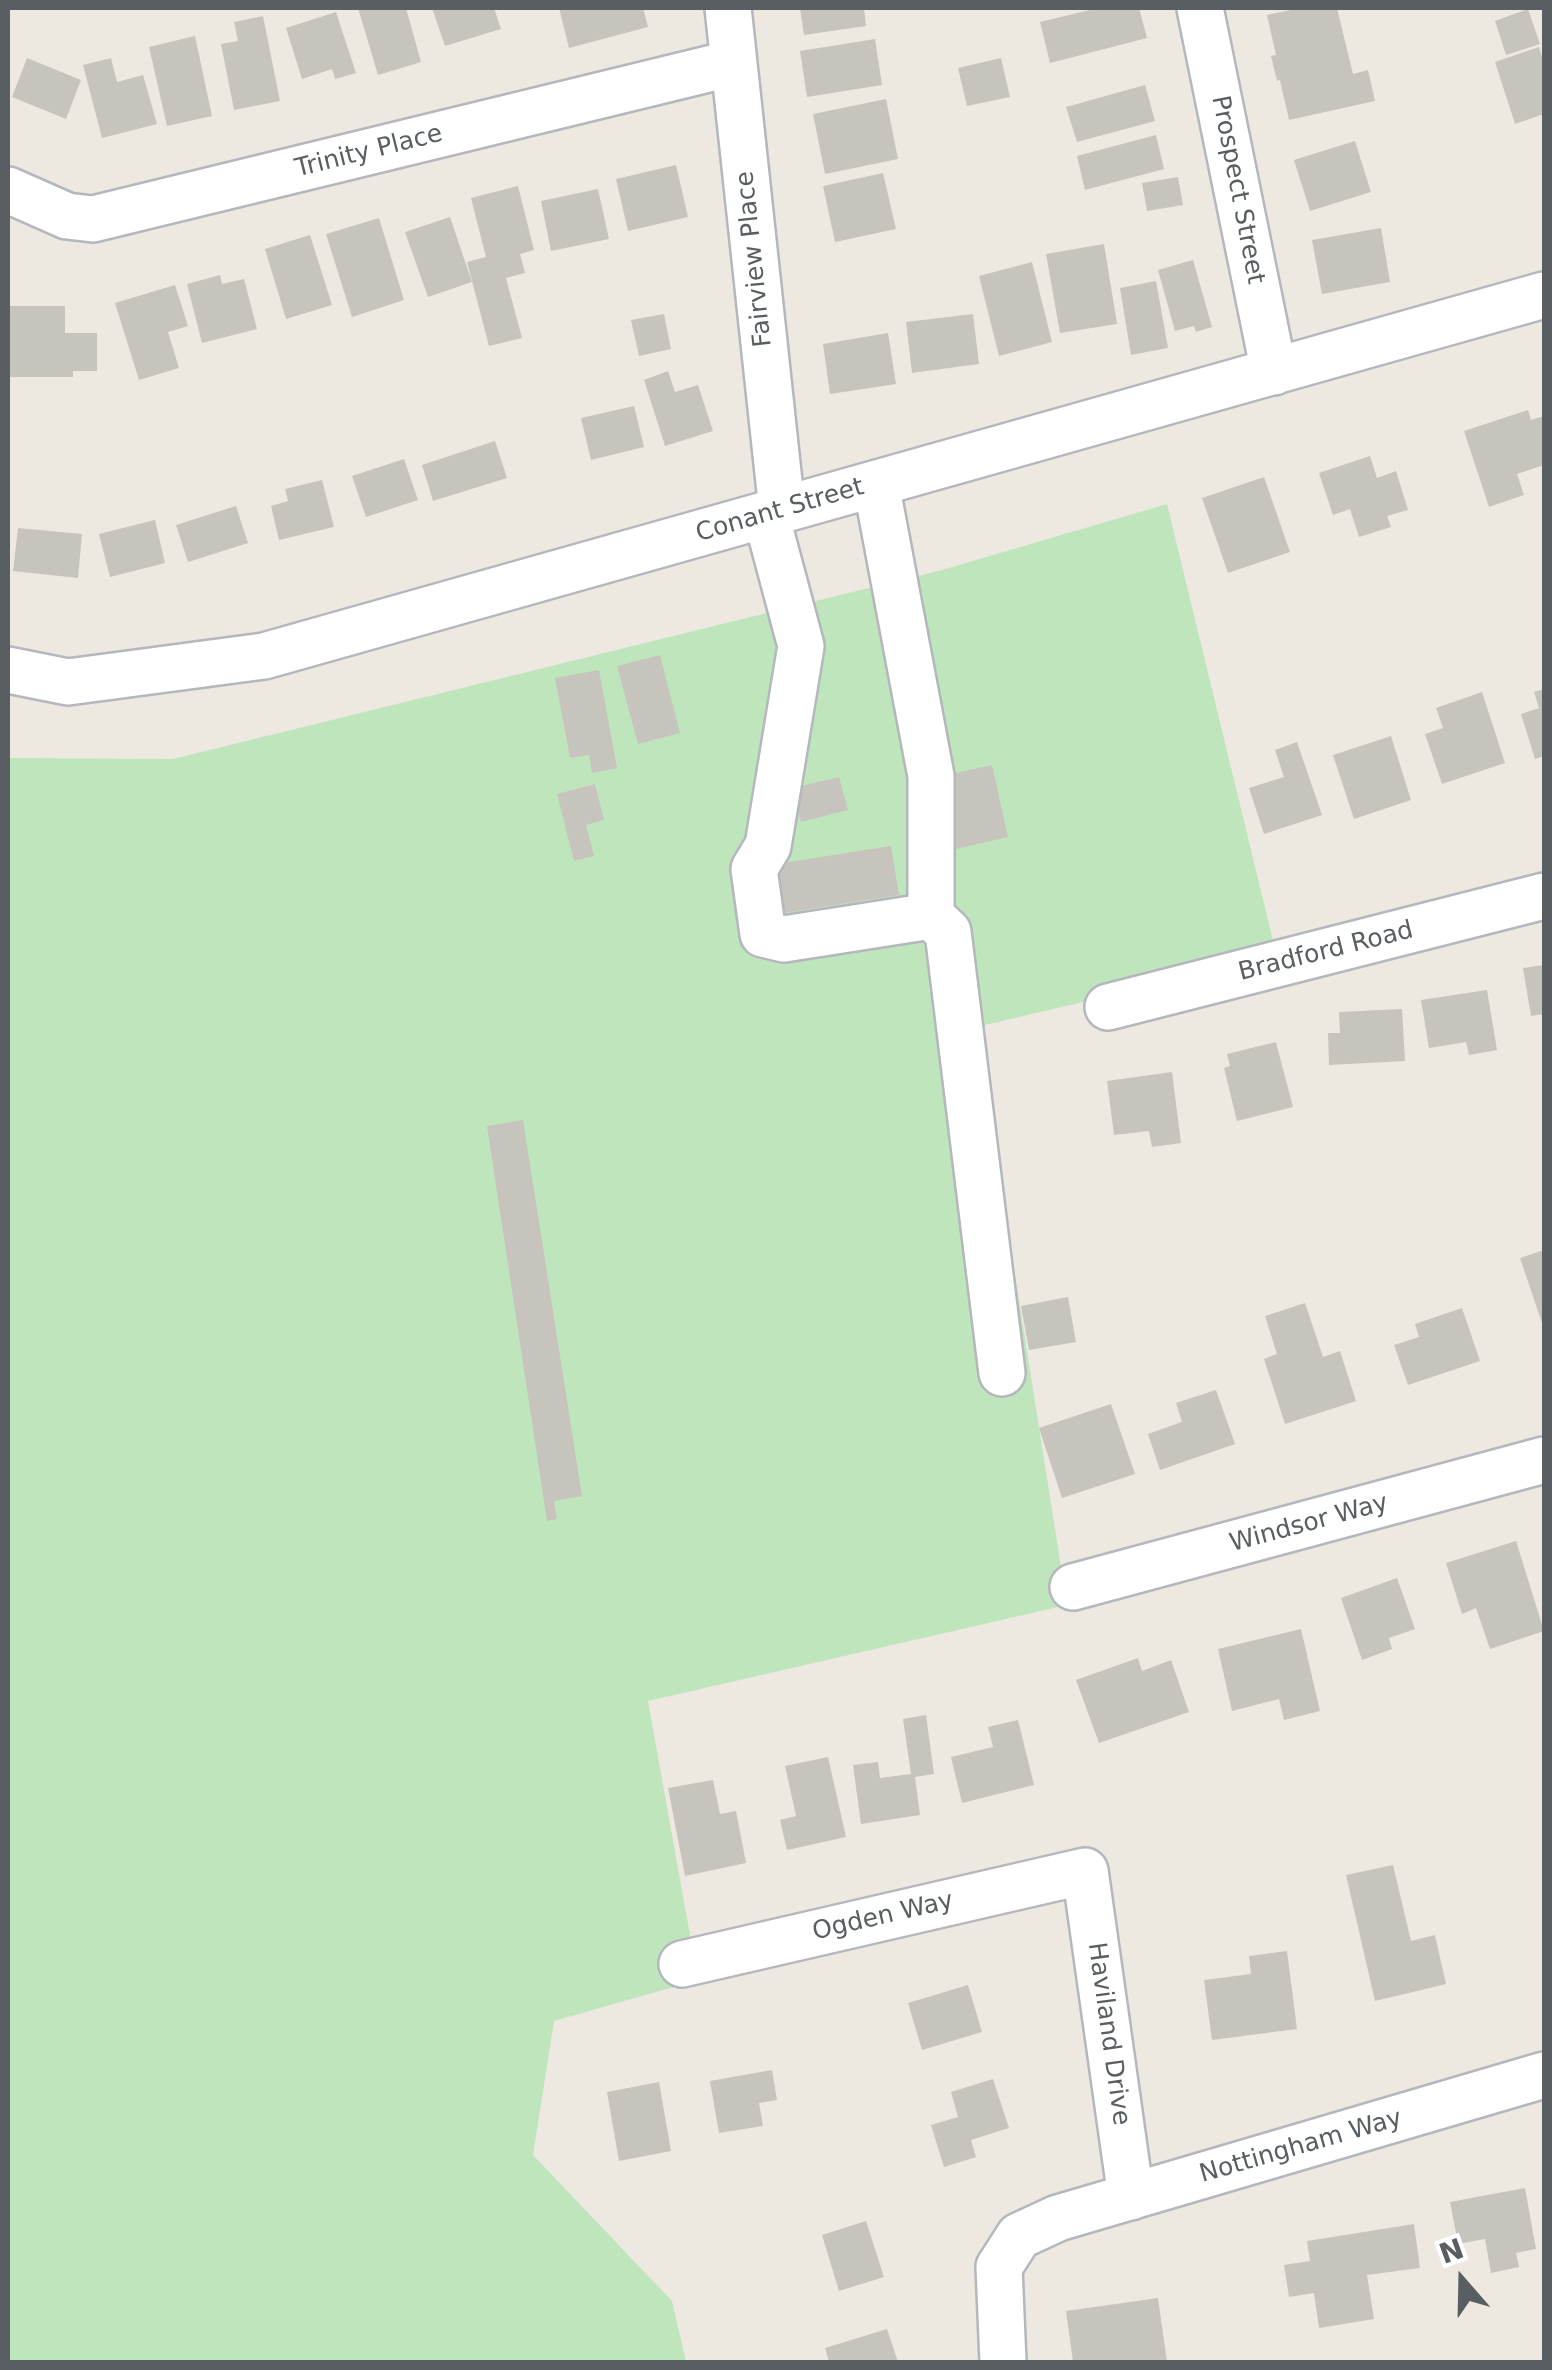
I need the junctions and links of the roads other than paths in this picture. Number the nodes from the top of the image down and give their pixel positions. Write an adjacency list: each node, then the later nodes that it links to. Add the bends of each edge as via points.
1 (728, 8): 3 (street, Fairview Place)
2 (1200, 8): 6 (street, Prospect Street)
3 (734, 63): 4 (street, Trinity Place, via 93,219 68,216); 8 (street, Fairview Place)
4 (8, 190)
5 (1544, 295): 6 (street, Conant Street)
6 (1274, 372): 7 (street, Conant Street)
7 (876, 484): 8 (street, Conant Street); 11 (street, via 931,776)
8 (774, 513): 9 (street, Conant Street, via 264,656 68,682); 11 (street, Fairview Place, via 800,646 768,846 754,868 763,934 784,939)
9 (8, 670)
10 (1544, 896): 12 (street, Bradford Road)
11 (931, 916): 13 (street, via 948,932)
12 (1108, 1008)
13 (1002, 1372)
14 (1544, 1460): 15 (street, Windsor Way)
15 (1072, 1588)
16 (1084, 1870): 17 (street, Ogden Way); 19 (street, Haviland Drive)
17 (682, 1964)
18 (1544, 2075): 19 (street, Nottingham Way)
19 (1132, 2196): 20 (street, Nottingham Way, via 1019,2236 999,2267)
20 (1003, 2362)

